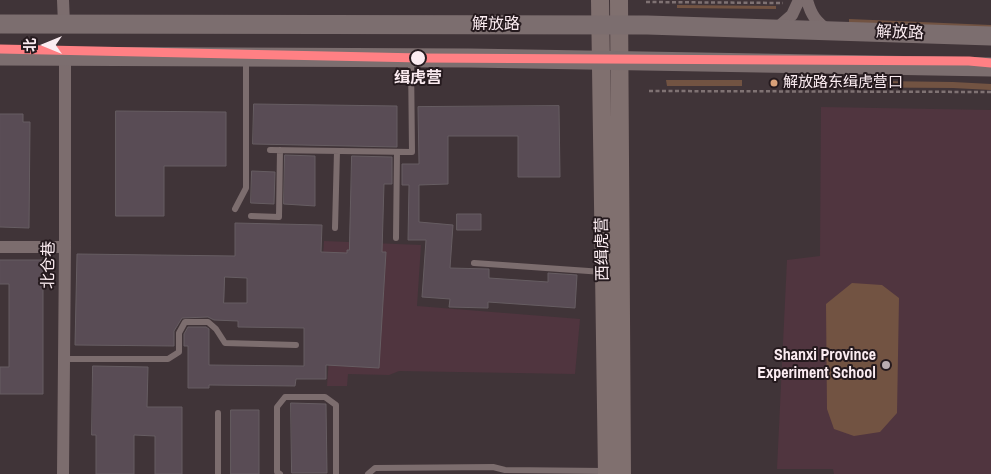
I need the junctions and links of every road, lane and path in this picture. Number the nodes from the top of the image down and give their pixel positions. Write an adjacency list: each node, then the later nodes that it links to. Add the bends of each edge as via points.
1 (63, 0): 7 (street)
2 (600, 0): 8 (main road, 西缉虎营)
3 (619, 0): 9 (main road, 西缉虎营)
4 (799, 0): 10 (street, via 792,15)
5 (807, 0): 11 (street, via 811,15)
6 (0, 24): 7 (main road, 解放路)
7 (64, 24): 8 (main road, 解放路)
8 (600, 25): 9 (main road, 解放路); 17 (main road, 西缉虎营)
9 (620, 25): 10 (main road, 解放路); 18 (main road, 西缉虎营)
10 (776, 29): 11 (main road, 解放路)
11 (828, 31): 12 (main road, 解放路)
12 (991, 36)
13 (0, 56): 14 (main road, 解放路)
14 (65, 56): 15 (main road, 解放路); 31 (street, 北仓巷)
15 (246, 57): 16 (main road, 解放路); 26 (lane, via 246,188)
16 (411, 58): 17 (main road, 解放路); 25 (lane, via 412,152)
17 (600, 60): 18 (main road, 解放路); 33 (main road, 西缉虎营)
18 (620, 60): 19 (main road, 解放路); 38 (main road, 西缉虎营)
19 (991, 67)
20 (649, 90): 21 (path)
21 (991, 92)
22 (270, 150): 23 (lane)
23 (280, 150): 24 (lane); 27 (lane, via 279,217)
24 (337, 151): 25 (lane); 28 (lane)
25 (397, 152): 29 (lane)
26 (235, 209)
27 (251, 216)
28 (335, 228)
29 (396, 238)
30 (0, 247): 31 (street)
31 (65, 247): 35 (street, 北仓巷)
32 (474, 263): 33 (lane)
33 (604, 272): 38 (main road, 西缉虎营)
34 (296, 345): 35 (lane, via 225,343 208,322 185,322 179,333 179,352 168,359)
35 (64, 359): 39 (street, 北仓巷)
36 (218, 413): 40 (lane)
37 (505, 472): 38 (lane); 43 (lane, via 493,467 376,468)
38 (612, 473)
39 (63, 474)
40 (218, 474)
41 (280, 474): 42 (lane, via 277,472 277,407 285,397 325,397 336,405)
42 (336, 474)
43 (368, 474)

